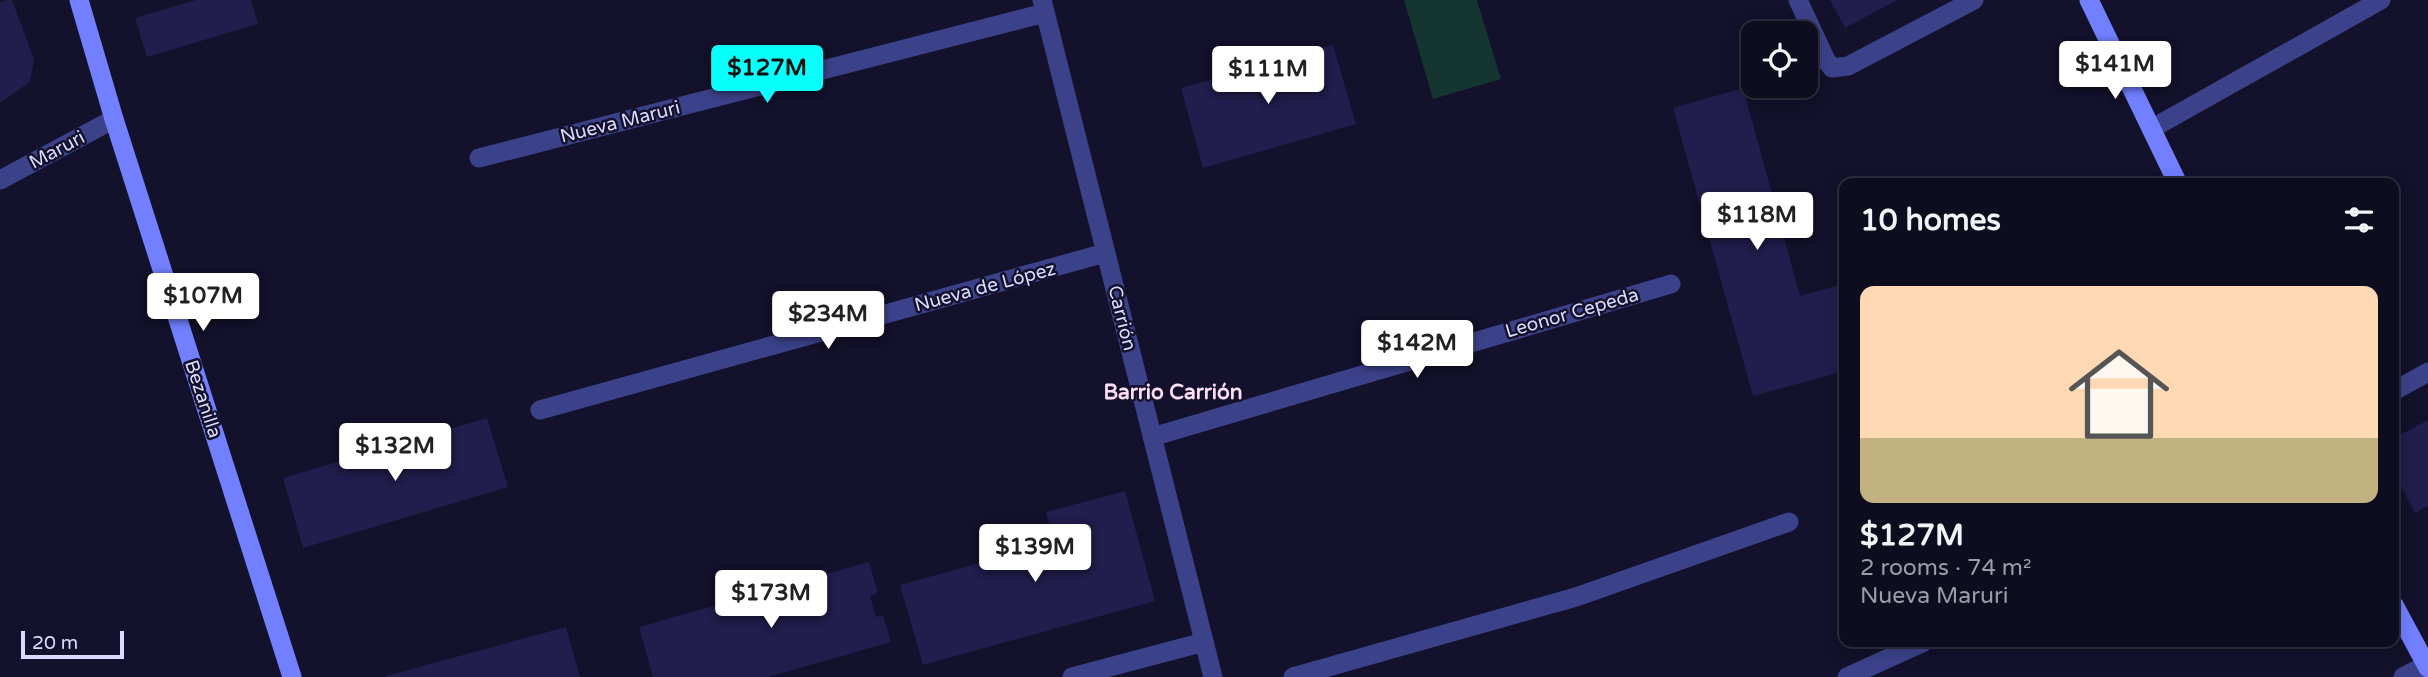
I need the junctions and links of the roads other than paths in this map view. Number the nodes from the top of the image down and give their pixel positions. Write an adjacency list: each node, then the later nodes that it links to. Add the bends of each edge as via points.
1 (79, 0): 7 (main road, Bezanilla)
2 (1798, 0): 3 (street, via 1832,68 1848,66)
3 (1974, 0)
4 (2089, 0): 8 (main road)
5 (2381, 0): 8 (street)
6 (1044, 6): 9 (street, Nueva Maruri); 12 (street, Carrión)
7 (114, 119): 11 (street, Maruri); 23 (main road, Bezanilla)
8 (2151, 129): 10 (main road)
9 (479, 158)
10 (2175, 178)
11 (0, 180)
12 (1105, 253): 16 (street, Nueva de López); 17 (street, Carrión)
13 (1671, 284): 17 (street, Leonor Cepeda)
14 (2428, 372): 15 (street)
15 (2399, 388)
16 (540, 410)
17 (1152, 437): 20 (street, Carrión)
18 (1789, 522): 26 (street, via 1576,597)
19 (2399, 614): 22 (main road)
20 (1204, 642): 24 (street); 25 (street, Carrión)
21 (1913, 647): 27 (street)
22 (2427, 666): 28 (street)
23 (292, 677)
24 (1072, 677)
25 (1213, 677)
26 (1293, 677)
27 (1847, 677)
28 (2403, 677)

